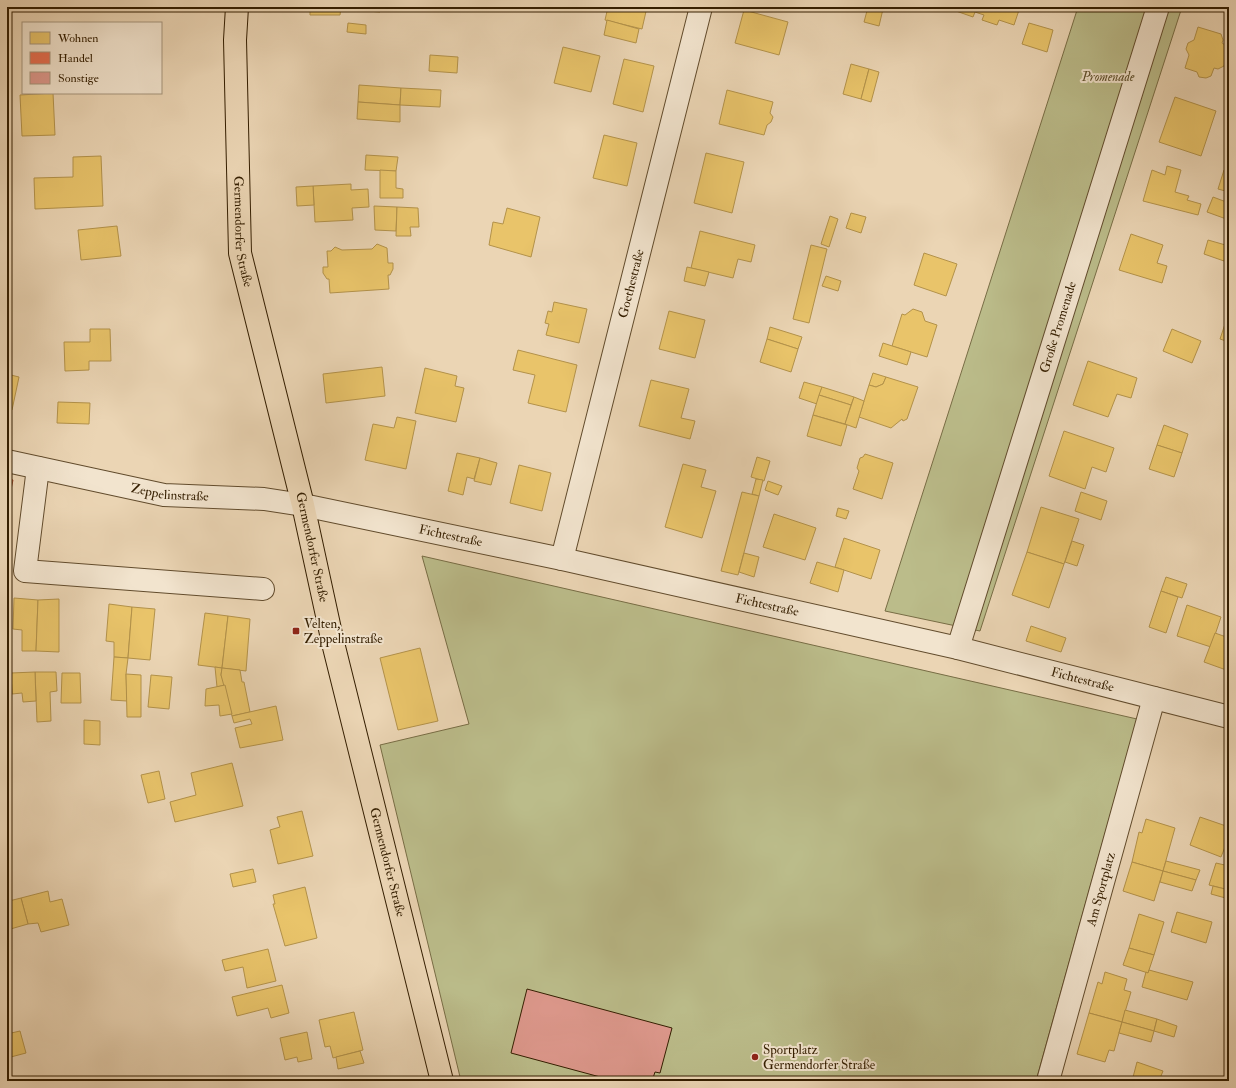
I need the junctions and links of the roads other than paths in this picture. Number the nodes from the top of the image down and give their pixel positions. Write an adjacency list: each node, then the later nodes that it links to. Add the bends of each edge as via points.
1 (237, 7): 6 (main road, Germendorfer Straße, via 235,40 240,253)
2 (701, 7): 7 (street, Goethestraße)
3 (1158, 7): 10 (street, Große Promenade)
4 (7, 461): 5 (street, Zeppelinstraße)
5 (38, 468): 6 (street, Zeppelinstraße, via 164,495 264,499); 8 (street)
6 (303, 505): 7 (street, Fichtestraße); 13 (main road, Germendorfer Straße, via 333,643)
7 (562, 560): 10 (street, Fichtestraße)
8 (16, 571): 9 (street)
9 (263, 590)
10 (958, 648): 11 (street, Fichtestraße)
11 (1154, 698): 12 (street, Fichtestraße); 14 (street, Am Sportplatz)
12 (1229, 717)
13 (442, 1081)
14 (1048, 1081)

